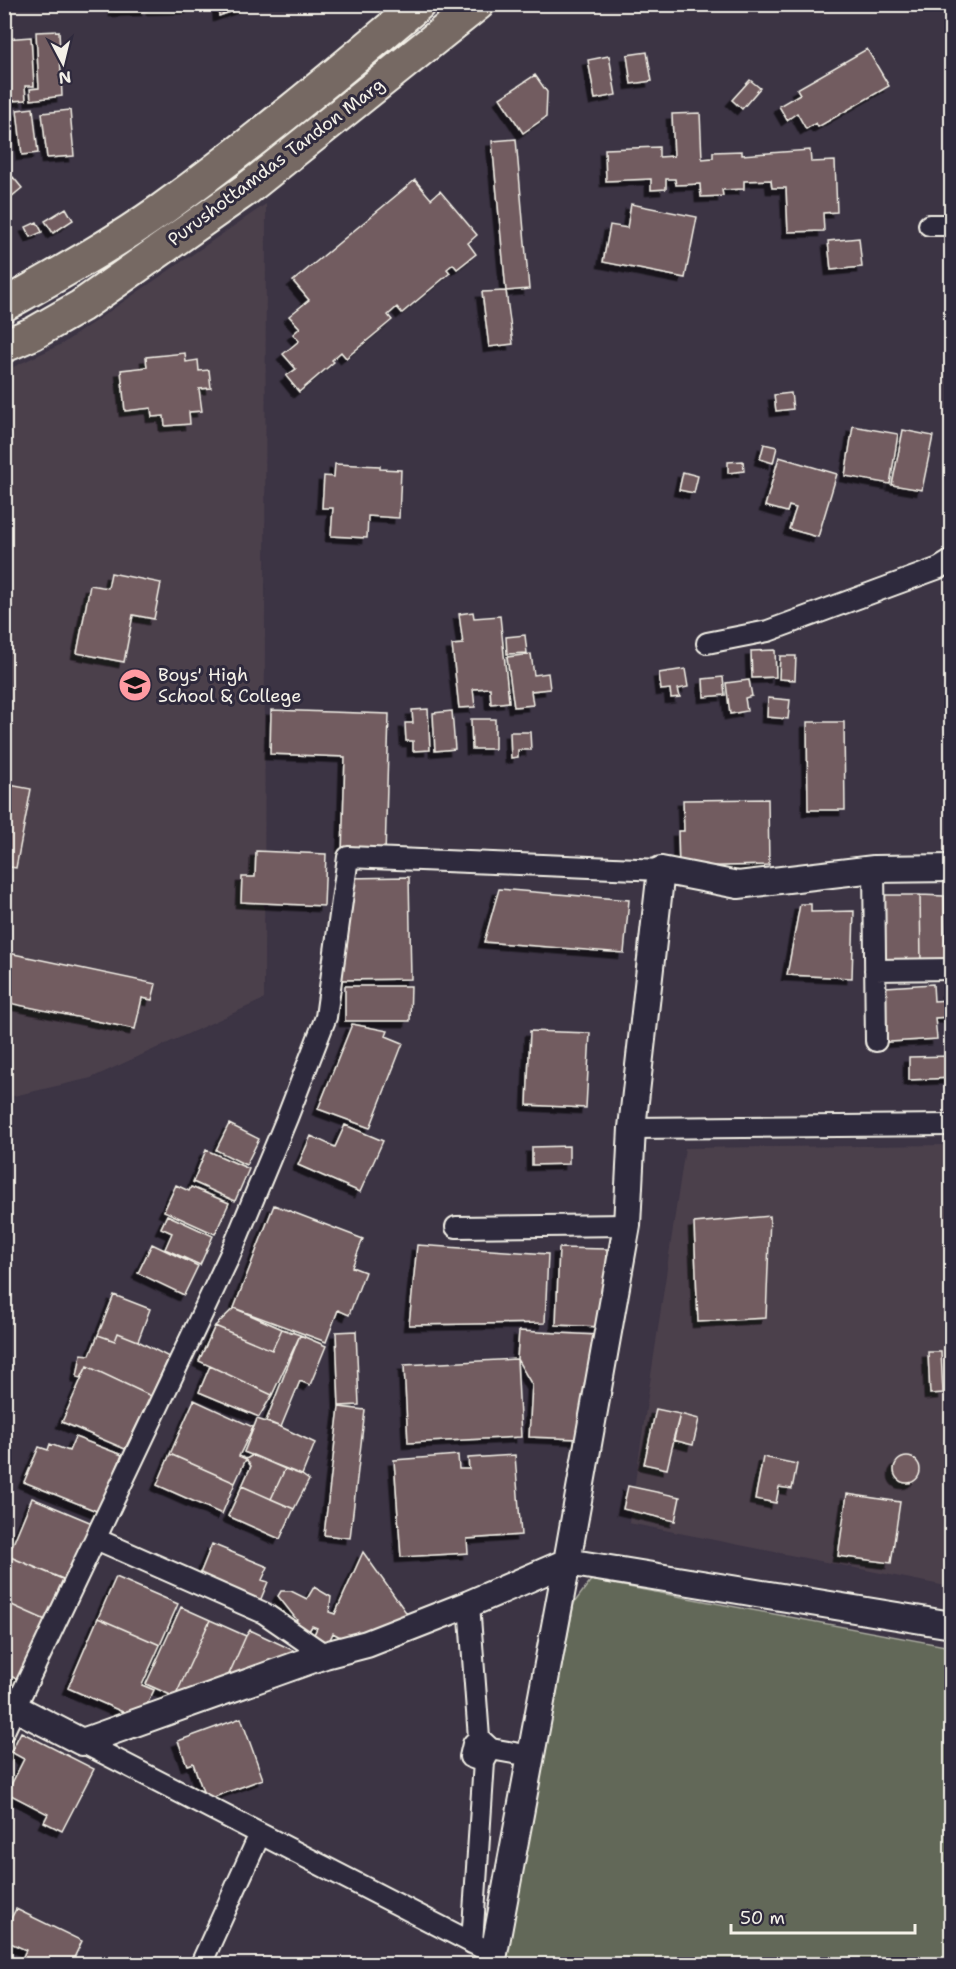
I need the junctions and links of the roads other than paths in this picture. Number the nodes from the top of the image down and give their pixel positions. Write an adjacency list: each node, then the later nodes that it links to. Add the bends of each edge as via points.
1 (419, 4): 5 (main road, Purushottamdas Tandon Marg, via 160,211)
2 (478, 4): 6 (main road, Purushottamdas Tandon Marg, via 247,189 81,306)
3 (929, 225): 4 (street)
4 (951, 225)
5 (4, 305)
6 (4, 346)
7 (951, 560): 8 (street, via 875,593 768,631)
8 (707, 643)
9 (951, 868): 10 (street)
10 (874, 869): 11 (street, via 738,885); 13 (street)
11 (661, 870): 16 (street); 19 (street, via 348,857 326,1017 230,1256)
12 (951, 969): 13 (street)
13 (875, 970): 14 (street)
14 (876, 1041)
15 (951, 1125): 16 (street)
16 (632, 1128): 17 (street)
17 (627, 1225): 18 (street); 20 (street)
18 (456, 1227)
19 (96, 1539): 23 (street, via 264,1613); 24 (street)
20 (567, 1562): 21 (street); 22 (street); 27 (street)
21 (469, 1604): 23 (street, via 367,1644); 26 (street)
22 (951, 1625)
23 (325, 1655): 25 (street)
24 (8, 1714): 25 (street)
25 (82, 1742): 28 (street)
26 (484, 1750): 27 (street); 29 (street)
27 (531, 1756): 29 (street)
28 (260, 1834): 29 (street); 30 (street)
29 (486, 1954)
30 (201, 1965)

